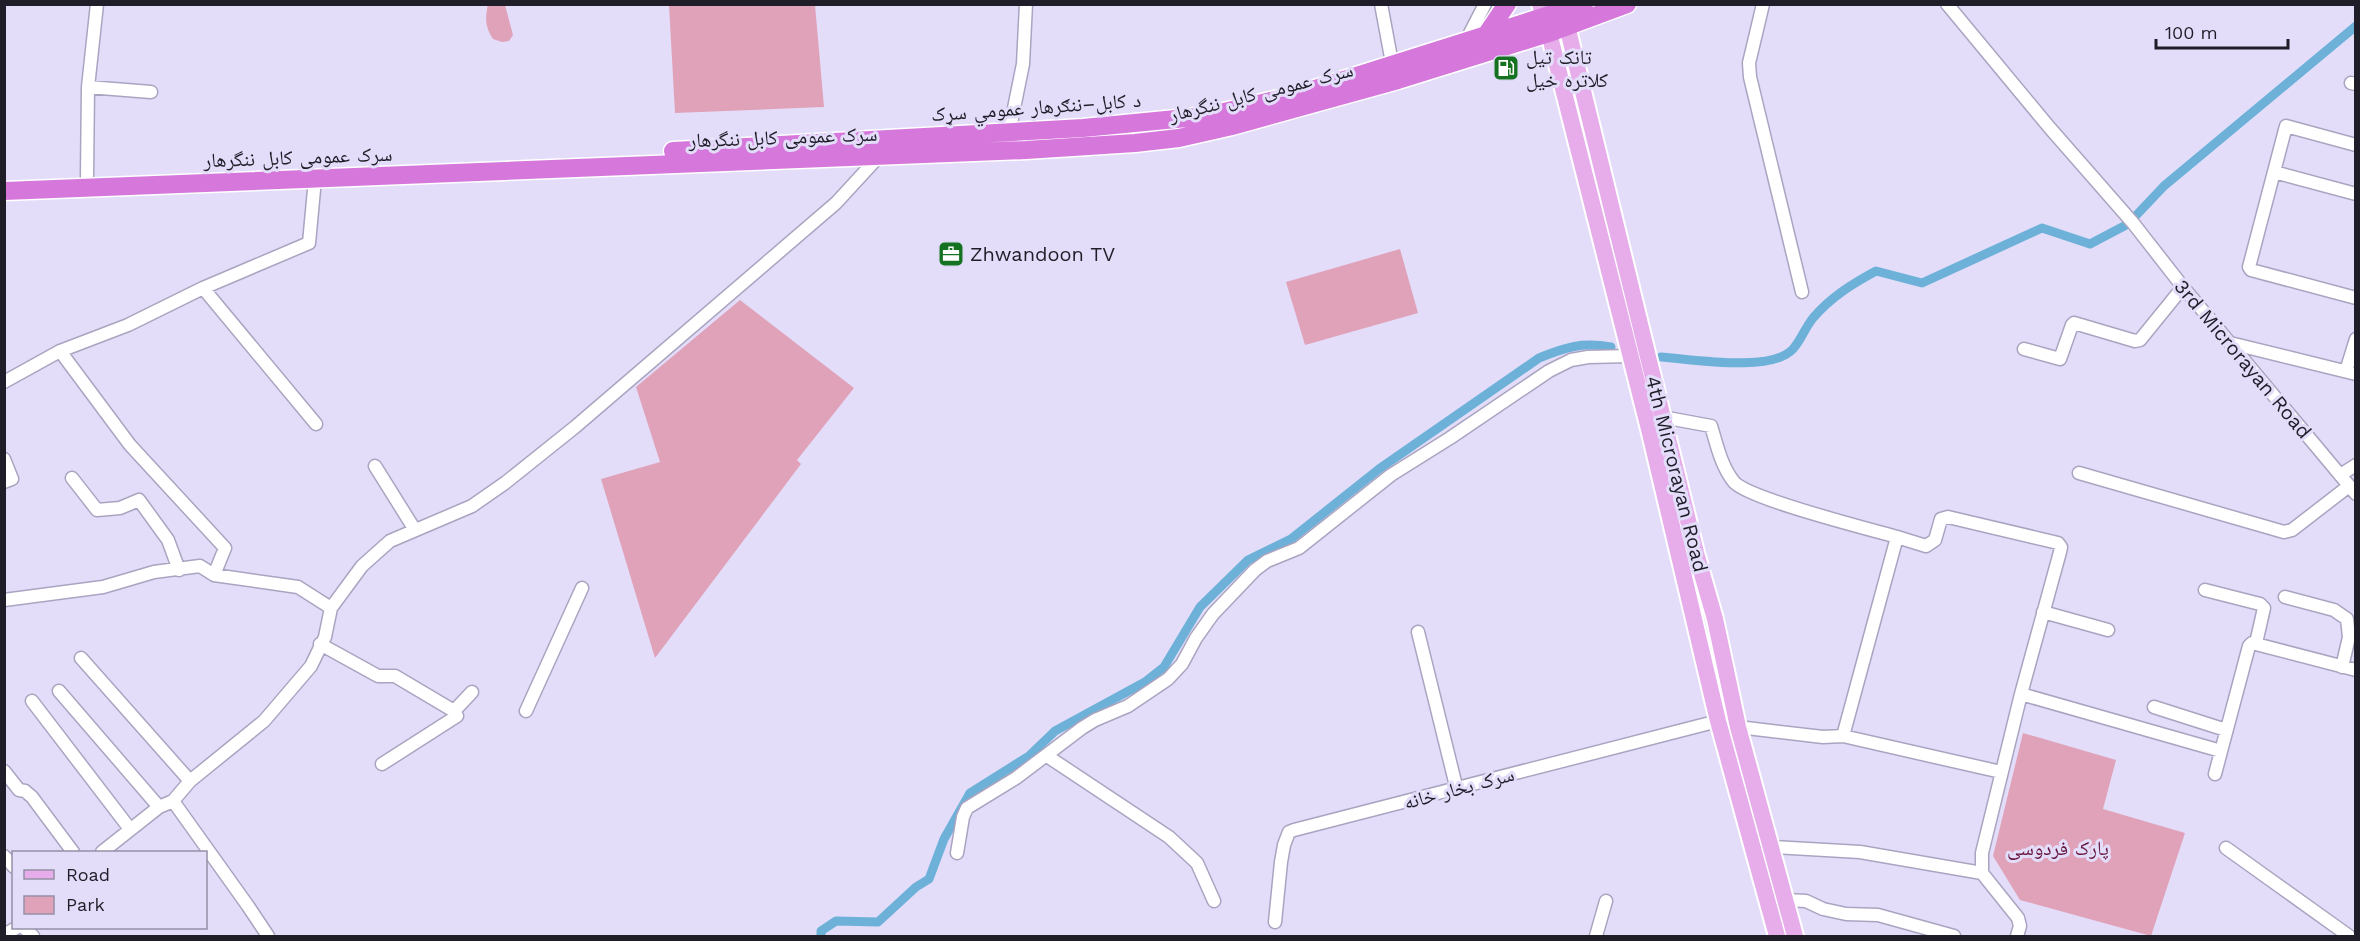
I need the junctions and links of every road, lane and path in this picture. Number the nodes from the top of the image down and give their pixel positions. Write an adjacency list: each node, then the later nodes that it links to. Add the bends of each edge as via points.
1 (97, 4): 14 (street)
2 (1026, 4): 16 (street, via 1023,64)
3 (1381, 4): 13 (street)
4 (1485, 4): 12 (street)
5 (1507, 4): 11 (highway)
6 (1584, 4): 10 (highway, د کابل–ننګرهار عمومي سړک)
7 (1627, 4): 10 (highway, د کابل–ننګرهار عمومي سړک)
8 (1763, 4): 27 (street, via 1749,63 1750,77)
9 (1947, 4): 25 (street, 3rd Microrayan Road)
10 (1553, 16): 11 (highway, د کابل–ننګرهار عمومي سړک); 18 (highway, سرک عمومی کابل ننگرهار, via 1275,115 1179,138 1113,145); 33 (main road, 4th Microrayan Road); 36 (main road, 4th Microrayan Road)
11 (1486, 35): 12 (highway, د کابل–ننګرهار عمومي سړک)
12 (1466, 41): 13 (highway, د کابل–ننګرهار عمومي سړک)
13 (1392, 63): 16 (highway, د کابل–ننګرهار عمومي سړک, via 1296,95 1207,116)
14 (88, 87): 15 (street); 20 (street)
15 (151, 92)
16 (1009, 133): 18 (highway, د کابل–ننګرهار عمومي سړک, via 906,137)
17 (2355, 145): 19 (street, via 2286,126)
18 (884, 148): 20 (highway, سرک عمومی کابل ننگرهار, via 826,143); 21 (highway, سرک عمومی کابل ننگرهار); 46 (street, via 836,203 575,427 489,495)
19 (2274, 172): 24 (street); 28 (street, via 2249,267)
20 (87, 177): 22 (highway, سرک عمومی کابل ننگرهار)
21 (315, 179): 23 (highway, سرک عمومی کابل ننگرهار); 26 (street, via 309,243)
22 (4, 181)
23 (4, 192)
24 (2355, 194)
25 (2183, 287): 30 (street, 3rd Microrayan Road); 31 (street, via 2140,340 2074,323 2060,359)
26 (203, 288): 32 (street, via 128,325); 38 (street)
27 (1802, 292)
28 (2355, 298)
29 (2355, 339): 34 (street)
30 (2230, 343): 34 (street); 41 (street, 3rd Microrayan Road)
31 (2024, 349)
32 (60, 351): 35 (street); 49 (street, via 130,445 225,548)
33 (1629, 356): 37 (main road, 4th Microrayan Road); 75 (street, via 1570,360 1391,475 1299,548 1254,570 1212,614 1182,664 1168,679 1128,706 1095,720)
34 (2351, 372)
35 (4, 382)
36 (1663, 416): 37 (street); 47 (street, via 1711,426 1722,462 1736,483 1761,496); 71 (main road, 4th Microrayan Road)
37 (1646, 418): 70 (main road, 4th Microrayan Road)
38 (316, 424)
39 (4, 459): 44 (street, via 12,478)
40 (375, 466): 46 (street)
41 (2350, 470): 45 (street, 3rd Microrayan Road)
42 (2079, 473): 45 (street, via 2283,532)
43 (72, 478): 48 (street, via 97,510 120,508 139,500 168,540)
44 (4, 482)
45 (2352, 490)
46 (416, 530): 54 (street, via 390,541 362,566)
47 (1897, 537): 55 (street, via 1926,546 1935,540 1941,519 1948,517 2058,543 2061,547); 73 (street)
48 (179, 570): 49 (street, via 200,566); 53 (street, via 154,572 103,587)
49 (214, 575): 54 (street, via 298,587)
50 (582, 588): 69 (street)
51 (2205, 590): 58 (street, via 2264,608)
52 (2285, 597): 61 (street, via 2334,610 2347,620 2349,637)
53 (4, 600)
54 (332, 608): 59 (street)
55 (2043, 612): 56 (street); 65 (street)
56 (2108, 630)
57 (1418, 632): 81 (street)
58 (2256, 643): 61 (street); 72 (street, via 2249,646)
59 (320, 644): 68 (street, via 378,676 395,676); 80 (street, via 311,666 264,721)
60 (81, 658): 80 (street)
61 (2342, 667): 62 (street)
62 (2355, 670)
63 (59, 691): 83 (street)
64 (472, 692): 68 (street)
65 (2020, 694): 74 (street); 78 (street)
66 (32, 701): 84 (street)
67 (2154, 707): 72 (street)
68 (454, 711): 76 (street, via 457,716)
69 (526, 711)
70 (1718, 721): 81 (street, سرک بخار خانه); 97 (main road, 4th Microrayan Road)
71 (1738, 727): 73 (street, via 1823,737); 85 (main road, 4th Microrayan Road)
72 (2226, 730): 74 (street)
73 (1843, 735): 78 (street)
74 (2221, 751): 79 (street)
75 (1047, 756): 89 (street, via 967,808); 92 (street, via 1168,837 1197,863)
76 (382, 764)
77 (4, 771): 87 (street, via 19,790 32,797)
78 (2001, 772): 90 (street, via 1982,853)
79 (2215, 774)
80 (190, 781): 82 (street)
81 (1457, 790): 94 (street, سرک بخار خانه, via 1289,832 1281,862)
82 (173, 801): 83 (street); 95 (street)
83 (159, 807): 84 (street)
84 (130, 829): 88 (street)
85 (1772, 847): 90 (street, via 1860,852); 91 (main road, 4th Microrayan Road)
86 (2226, 848): 101 (street)
87 (73, 851)
88 (103, 851)
89 (957, 853)
90 (1982, 873): 100 (street, via 2018,918)
91 (1785, 900): 98 (main road, 4th Microrayan Road); 99 (street, via 1806,901 1846,914 1878,915)
92 (1214, 901)
93 (1606, 901): 96 (street)
94 (1275, 922)
95 (267, 936)
96 (1596, 936)
97 (1777, 936)
98 (1795, 936)
99 (1954, 936)
100 (2017, 936)
101 (2349, 936)

